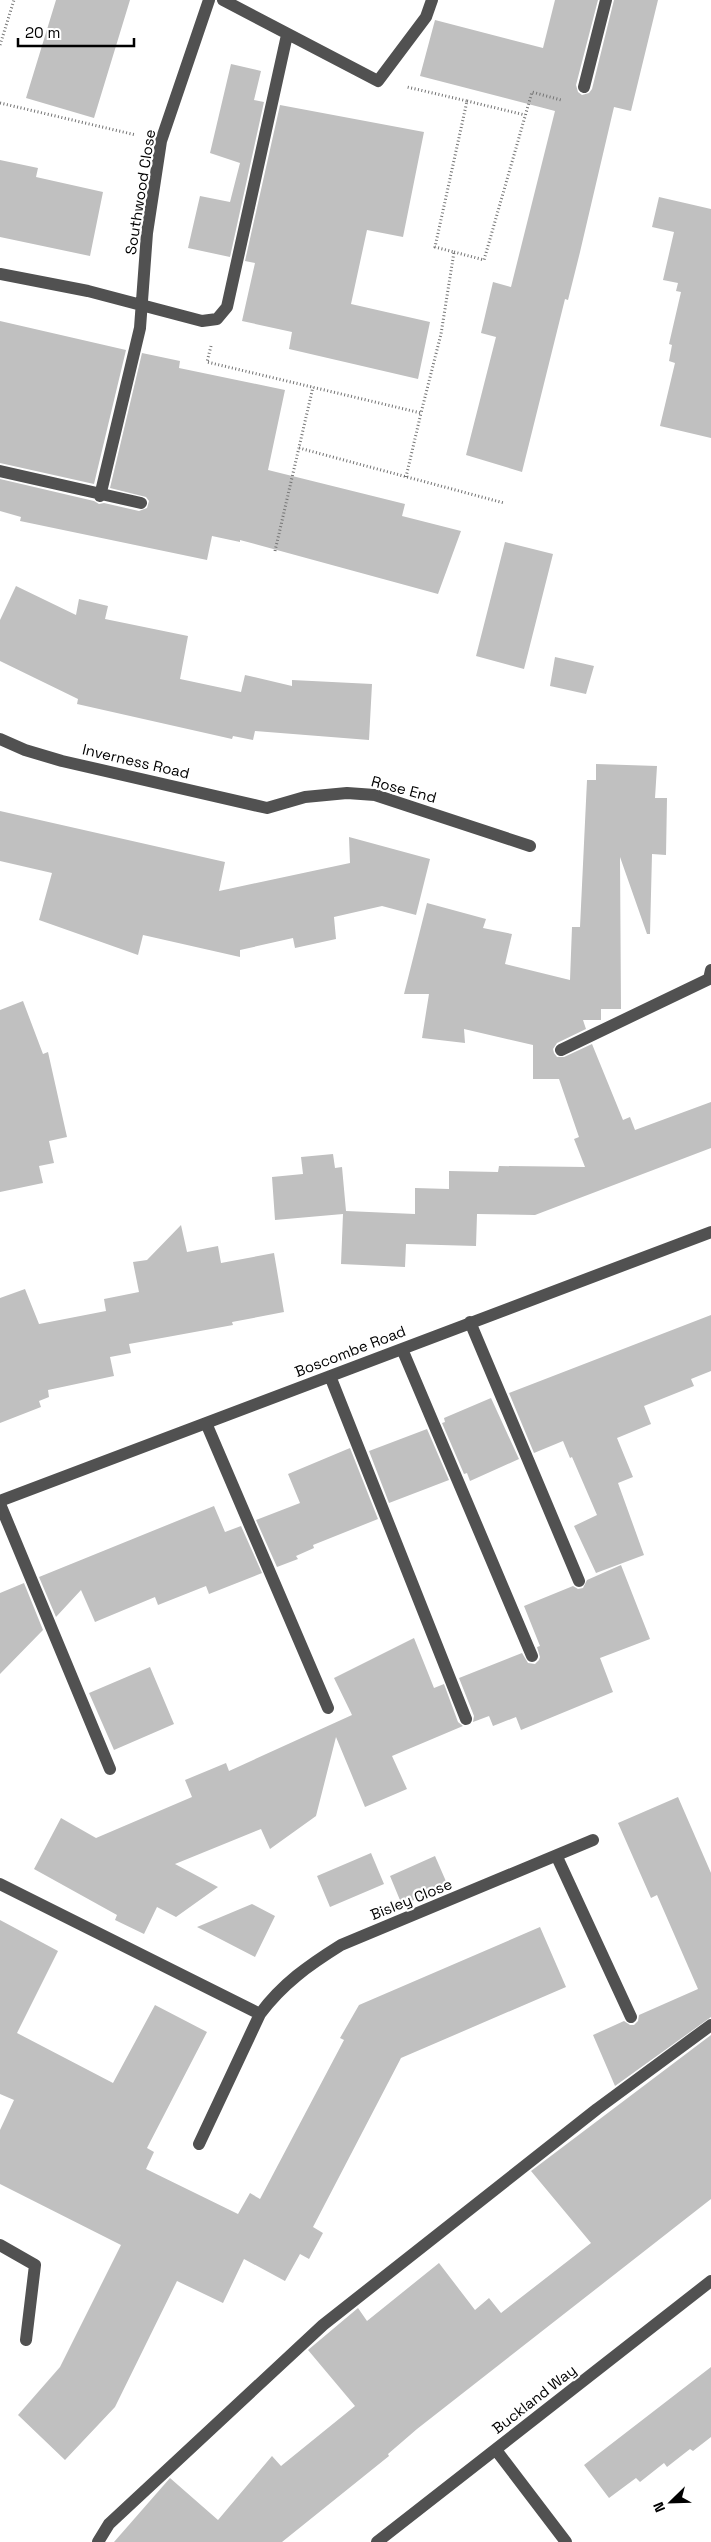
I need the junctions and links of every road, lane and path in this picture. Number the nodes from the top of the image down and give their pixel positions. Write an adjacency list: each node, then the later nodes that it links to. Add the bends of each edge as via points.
1 (14, 0): 7 (path)
2 (209, 0): 13 (street, Southwood Close)
3 (223, 0): 6 (street)
4 (432, 0): 8 (street, via 426,18)
5 (606, 0): 9 (street)
6 (287, 35): 8 (street); 17 (street, via 227,307)
7 (0, 44)
8 (378, 81): 10 (path)
9 (584, 87): 12 (path, via 571,102 532,92)
10 (466, 101): 12 (path); 14 (path, via 435,247)
11 (0, 103): 13 (path)
12 (525, 115): 14 (path, via 484,260)
13 (161, 141): 16 (street, Southwood Close, via 147,233)
14 (454, 252): 19 (path, via 441,334)
15 (0, 274): 16 (street)
16 (141, 305): 17 (street, via 202,321); 23 (street, Southwood Close, via 140,328)
17 (217, 319): 18 (path, via 207,362)
18 (313, 387): 19 (path); 20 (path)
19 (421, 413): 22 (path)
20 (299, 448): 22 (path); 26 (path)
21 (0, 471): 23 (street)
22 (406, 477): 24 (path)
23 (100, 496): 25 (street)
24 (504, 502)
25 (141, 503)
26 (275, 551)
27 (0, 739): 28 (street, Inverness Road, via 62,760)
28 (267, 808): 29 (street, Rose End, via 305,797 347,793 375,795)
29 (530, 846)
30 (711, 970): 31 (street, via 709,979)
31 (561, 1050)
32 (711, 1232): 33 (street, Boscombe Road)
33 (470, 1322): 34 (street, Boscombe Road); 38 (street)
34 (402, 1349): 35 (street, Boscombe Road); 39 (street)
35 (330, 1376): 36 (street, Boscombe Road); 41 (street)
36 (206, 1423): 37 (street, Boscombe Road); 40 (street)
37 (0, 1502): 42 (street)
38 (579, 1581)
39 (532, 1656)
40 (328, 1708)
41 (466, 1719)
42 (110, 1769)
43 (593, 1840): 44 (street, Bisley Close)
44 (557, 1857): 46 (street, Bisley Close, via 341,1945 304,1968 276,1993); 47 (street)
45 (0, 1884): 46 (street)
46 (260, 2014): 49 (street, Bisley Close)
47 (631, 2017)
48 (711, 2025): 54 (street, via 596,2109 323,2325 109,2524)
49 (200, 2144)
50 (0, 2245): 52 (street, via 35,2265)
51 (711, 2281): 53 (street, Buckland Way)
52 (26, 2340)
53 (496, 2450): 55 (street, Buckland Way); 56 (street)
54 (98, 2542)
55 (377, 2542)
56 (566, 2542)

